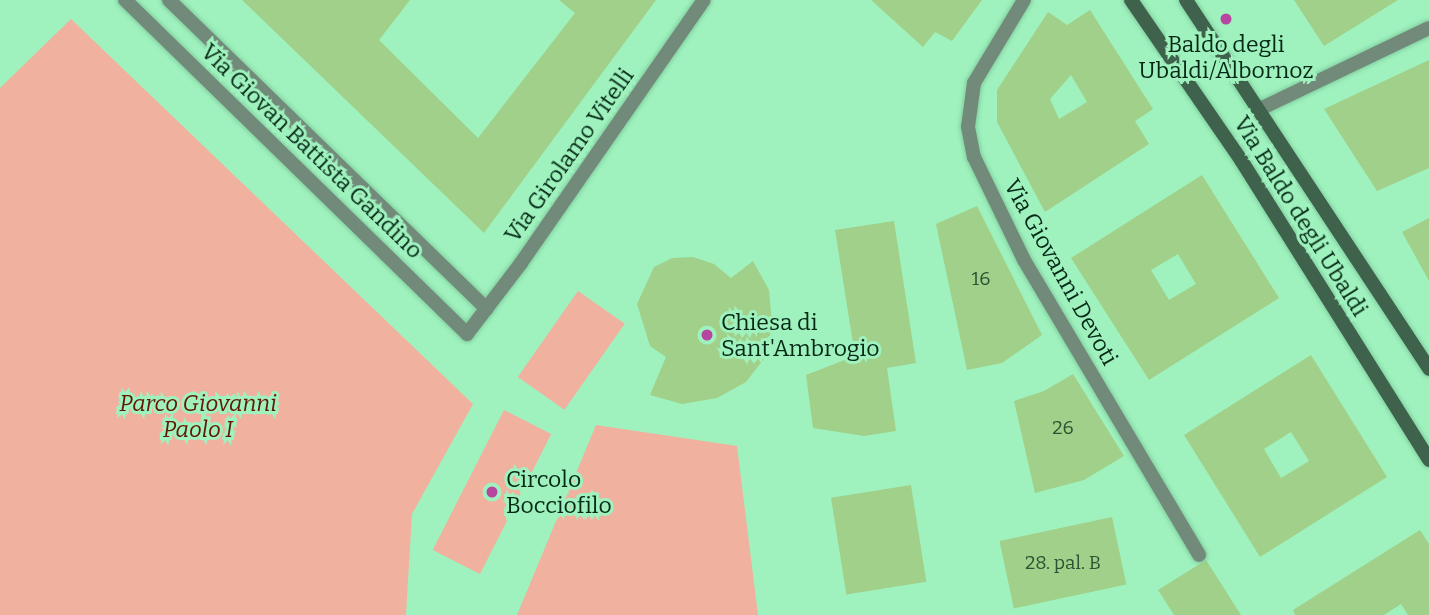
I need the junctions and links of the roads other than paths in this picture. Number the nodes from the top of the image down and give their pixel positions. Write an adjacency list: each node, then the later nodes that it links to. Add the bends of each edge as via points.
1 (125, 0): 10 (street, Via Giovan Battista Gandino)
2 (169, 0): 9 (street, Via Giovan Battista Gandino)
3 (704, 0): 9 (street, Via Girolamo Vitelli)
4 (1024, 0): 13 (street, Via Giovanni Devoti, via 974,83 968,127 974,157 1024,260)
5 (1131, 0): 12 (main road, Via Baldo degli Ubaldi, via 1241,160)
6 (1185, 0): 8 (main road, Via Baldo degli Ubaldi)
7 (1429, 28): 8 (street)
8 (1260, 108): 11 (main road, Via Baldo degli Ubaldi)
9 (487, 309): 10 (street, Via Girolamo Vitelli)
10 (467, 334)
11 (1429, 369)
12 (1429, 460)
13 (1199, 555)

